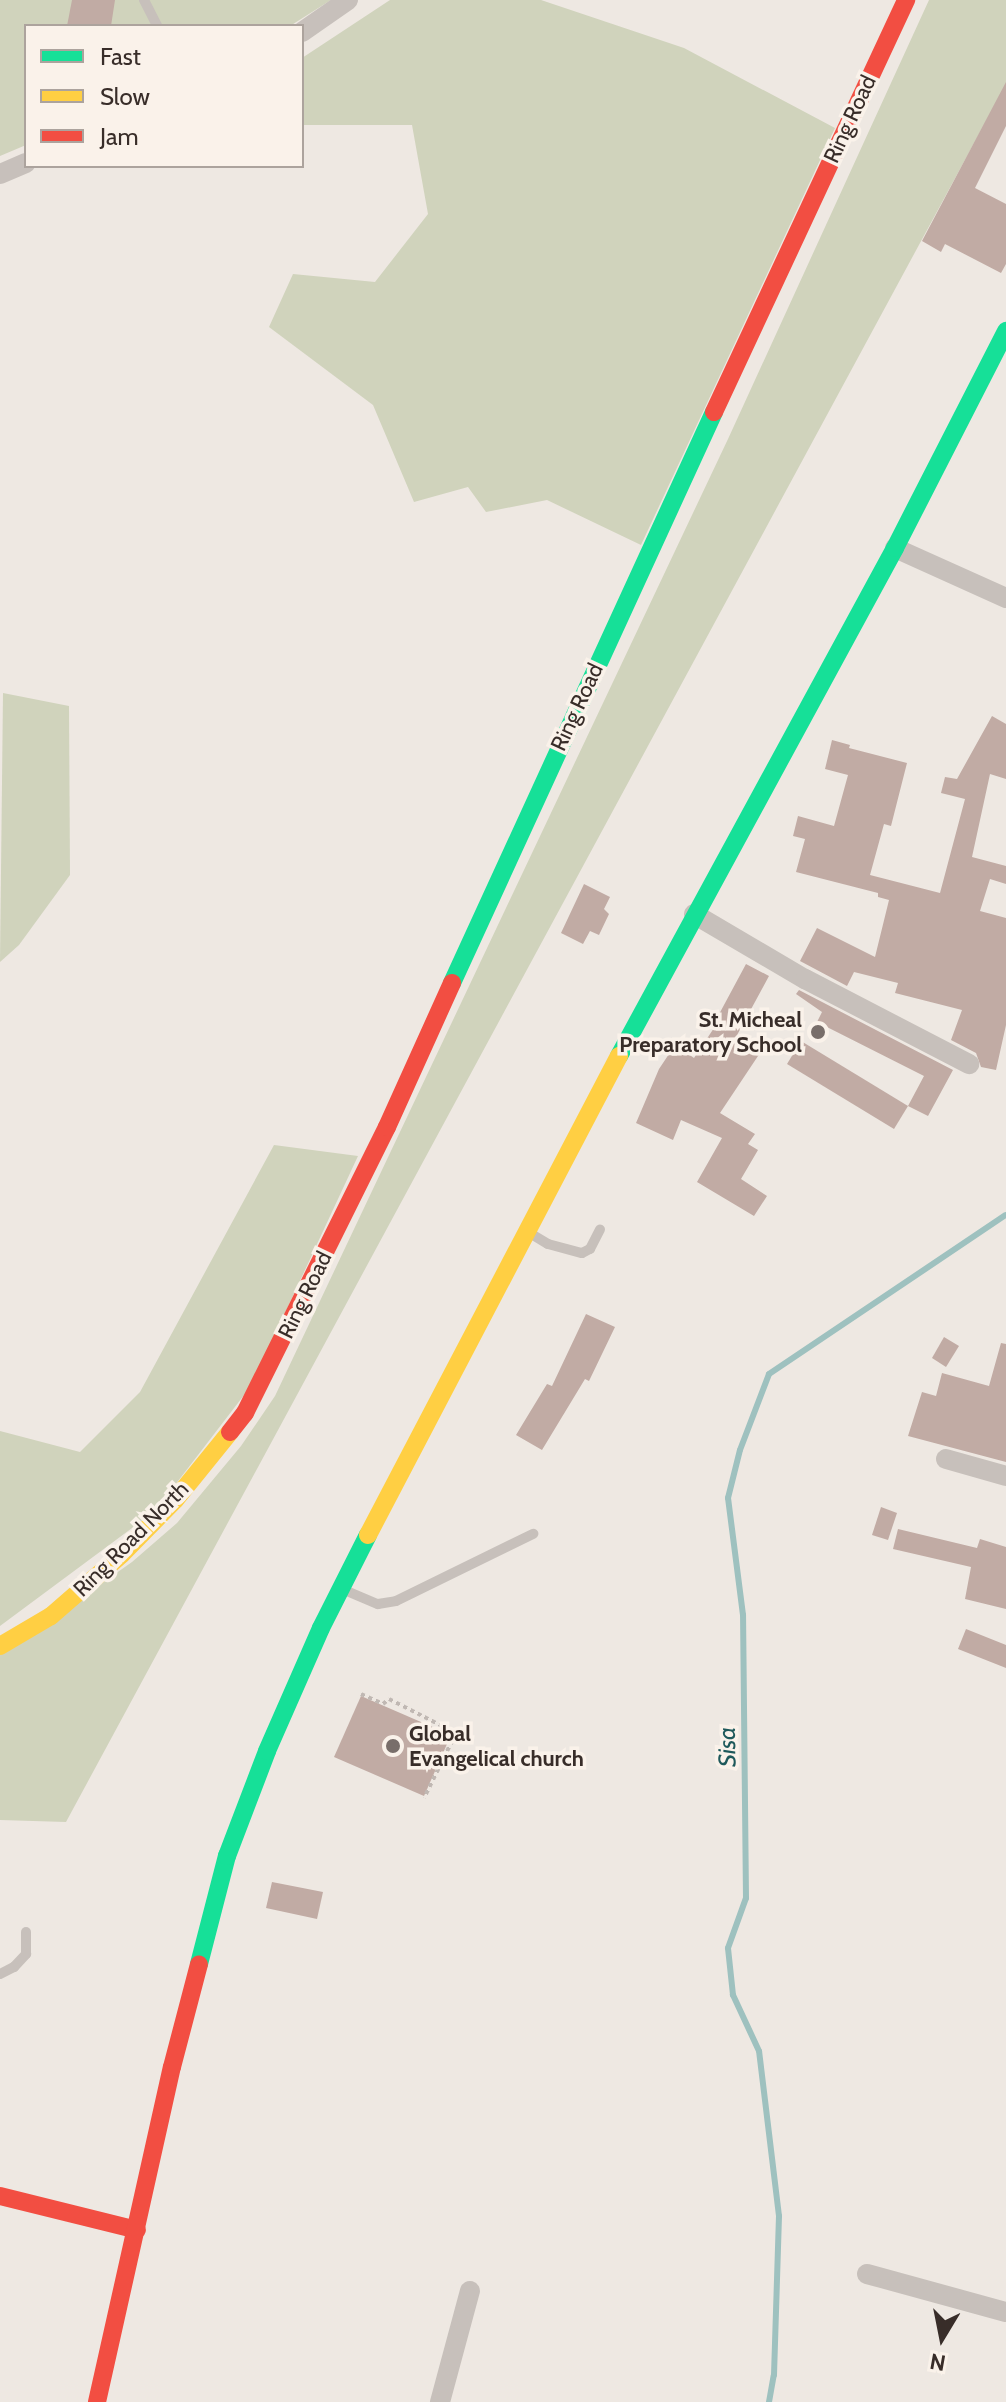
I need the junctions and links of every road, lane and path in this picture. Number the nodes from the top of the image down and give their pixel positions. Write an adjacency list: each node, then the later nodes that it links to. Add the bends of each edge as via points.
1 (144, 0): 4 (lane)
2 (348, 0): 5 (street)
3 (906, 0): 15 (street, Ring Road, via 387,1127)
4 (156, 24)
5 (304, 31)
6 (24, 164): 7 (street)
7 (0, 174)
8 (1006, 331): 9 (street)
9 (895, 548): 10 (street); 11 (street)
10 (1006, 598)
11 (694, 914): 12 (street); 14 (street)
12 (969, 1064)
13 (600, 1229): 14 (lane, via 582,1253 548,1244)
14 (526, 1231): 19 (street)
15 (245, 1413): 20 (street, Ring Road North, via 175,1500 122,1554 51,1616)
16 (946, 1459): 17 (street)
17 (1006, 1476)
18 (533, 1534): 19 (lane, via 396,1601 378,1604)
19 (341, 1588): 26 (street, via 267,1751 227,1856 172,2067)
20 (0, 1646)
21 (361, 1694): 22 (path, via 383,1704 389,1699 456,1733)
22 (424, 1798)
23 (26, 1932): 24 (lane, via 26,1954)
24 (0, 1974)
25 (0, 2196): 26 (street)
26 (137, 2230): 30 (street)
27 (867, 2274): 29 (street)
28 (470, 2291): 31 (street)
29 (1006, 2312)
30 (104, 2401)
31 (440, 2402)

